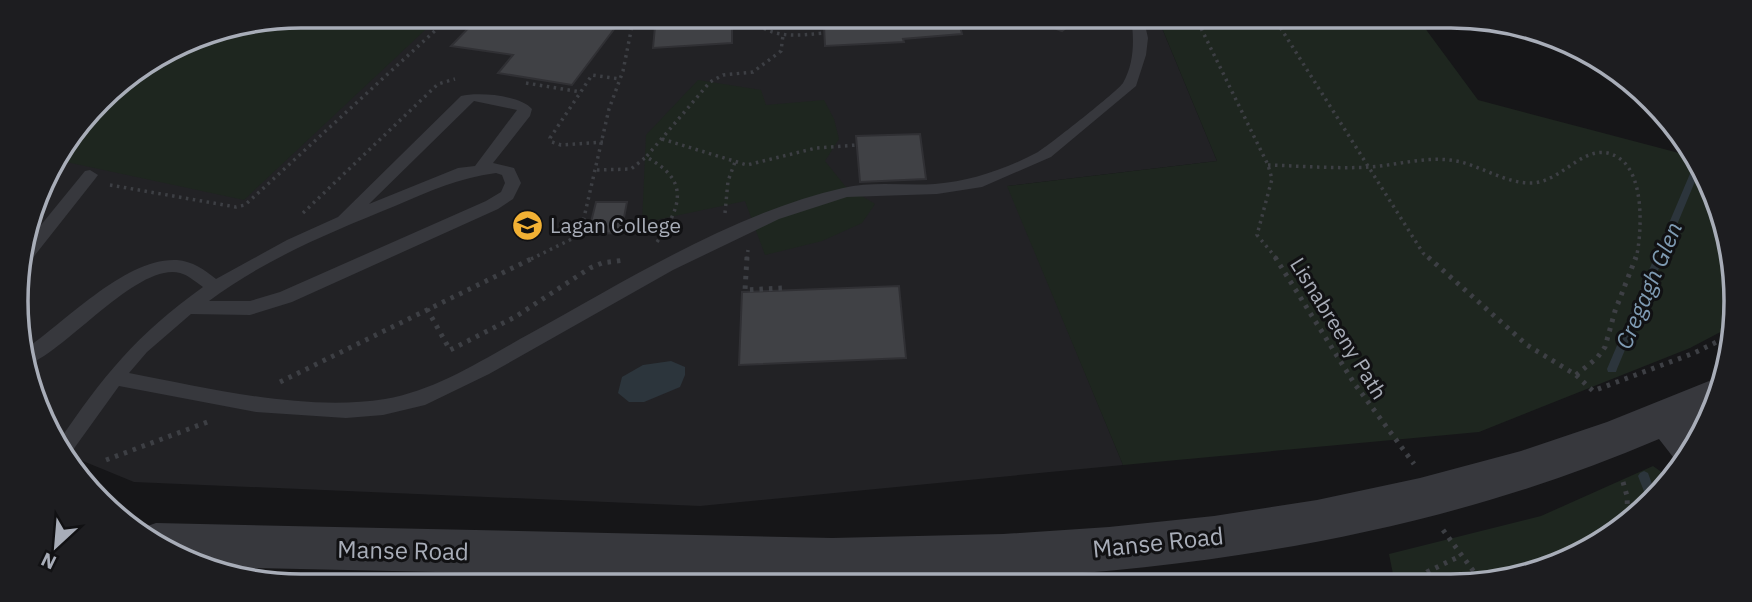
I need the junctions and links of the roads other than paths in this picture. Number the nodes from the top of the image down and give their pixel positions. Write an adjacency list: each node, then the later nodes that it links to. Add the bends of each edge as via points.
1 (1139, 28): 9 (lane, via 1139,55 1129,86 1027,164 982,182 937,189 846,192 773,215 667,266 418,400 346,410 256,404)
2 (481, 168): 4 (lane); 4 (lane, via 523,116 525,109 520,105 466,99); 7 (lane, via 509,172 513,183 507,195 492,205 286,297 250,308)
3 (94, 181): 5 (lane)
4 (339, 224): 6 (lane, via 265,256)
5 (33, 249)
6 (214, 286): 7 (lane); 8 (lane, via 189,269 160,267 127,284)
7 (185, 307): 9 (lane)
8 (33, 353)
9 (114, 378): 12 (lane)
10 (1705, 400): 11 (street, Manse Road)
11 (1654, 423): 13 (street); 15 (street, Manse Road, via 1441,512 1020,556)
12 (68, 444)
13 (1683, 445)
14 (197, 553): 15 (street, Manse Road)
15 (229, 560)

